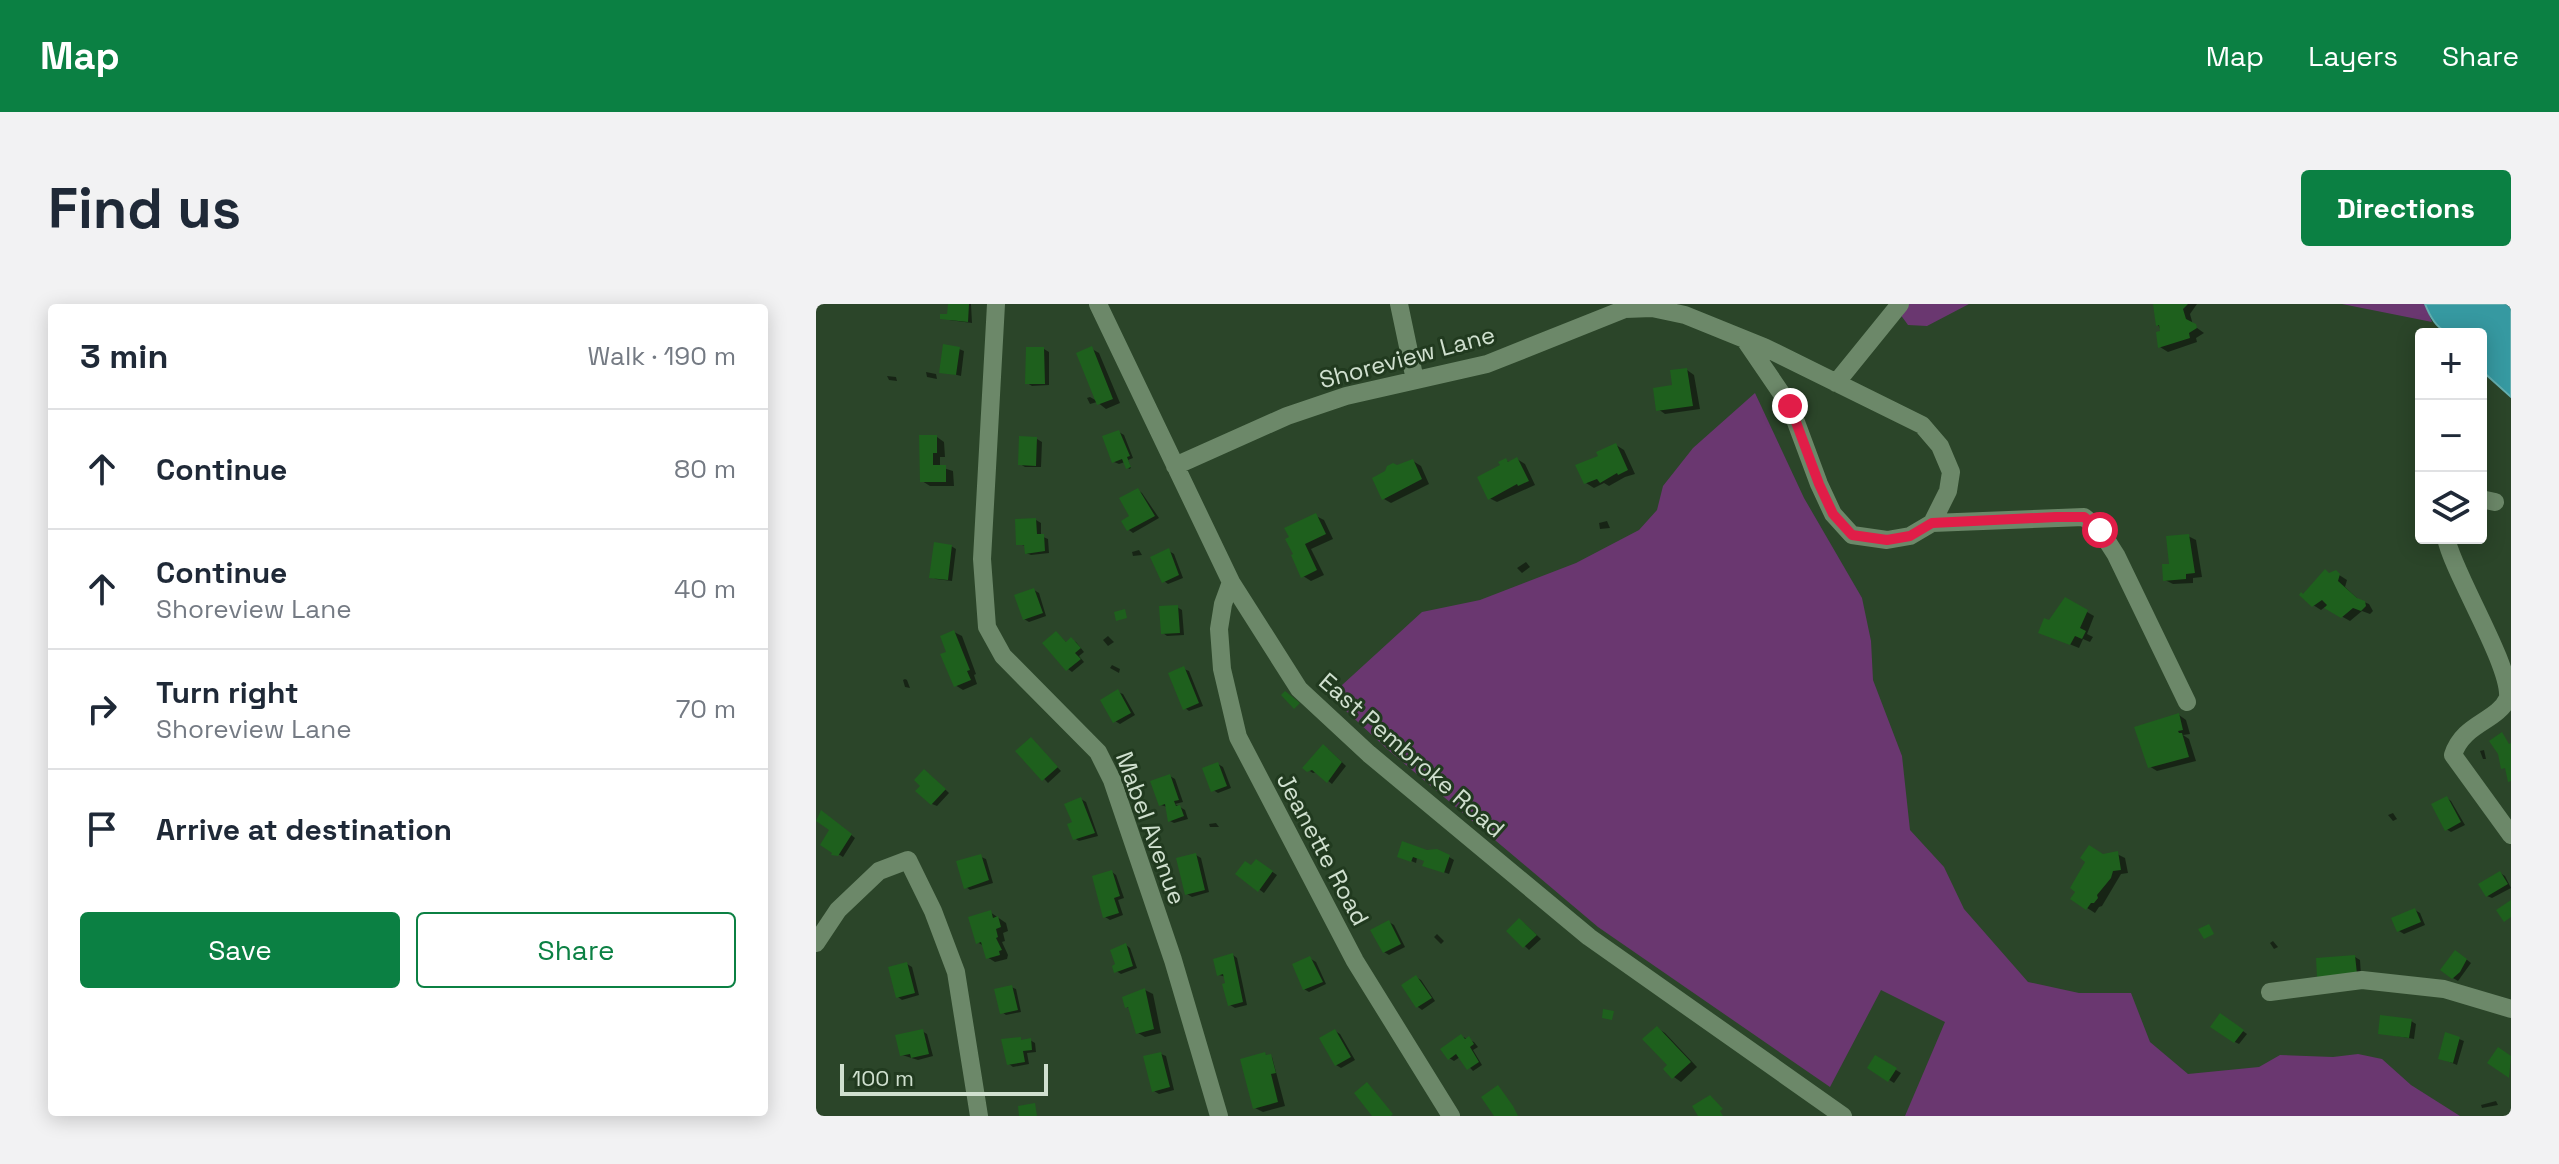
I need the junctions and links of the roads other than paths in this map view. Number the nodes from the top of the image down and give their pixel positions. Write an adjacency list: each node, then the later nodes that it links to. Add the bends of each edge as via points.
1 (996, 304): 18 (street, Mabel Avenue, via 982,559 987,627 1003,656 1098,752 1112,780)
2 (1098, 304): 8 (street, East Pembroke Road)
3 (1399, 304): 6 (street)
4 (1900, 304): 7 (street)
5 (1745, 340): 6 (street, Shoreview Lane, via 1685,315 1625,309 1487,364); 7 (street, Shoreview Lane); 9 (street, via 1790,406 1833,514 1852,535 1887,540 1910,536)
6 (1415, 380): 8 (street, Shoreview Lane, via 1287,416)
7 (1836, 383): 9 (street, Shoreview Lane, via 1922,425 1940,446 1951,472)
8 (1175, 466): 11 (street, East Pembroke Road)
9 (1932, 523): 12 (street, via 2084,517 2116,555)
10 (2449, 544): 13 (street, via 2510,680 2504,705 2458,741 2453,755)
11 (1231, 582): 19 (street, Jeanette Road, via 1219,629 1238,737 1355,961); 20 (street, East Pembroke Road, via 1299,689 1369,754 1589,937)
12 (2187, 702)
13 (2511, 835)
14 (816, 943): 17 (street, via 838,910 879,871 908,860 956,972)
15 (2270, 992): 16 (street, via 2362,980 2444,989)
16 (2511, 1009)
17 (979, 1116)
18 (1219, 1116)
19 (1451, 1116)
20 (1843, 1116)

